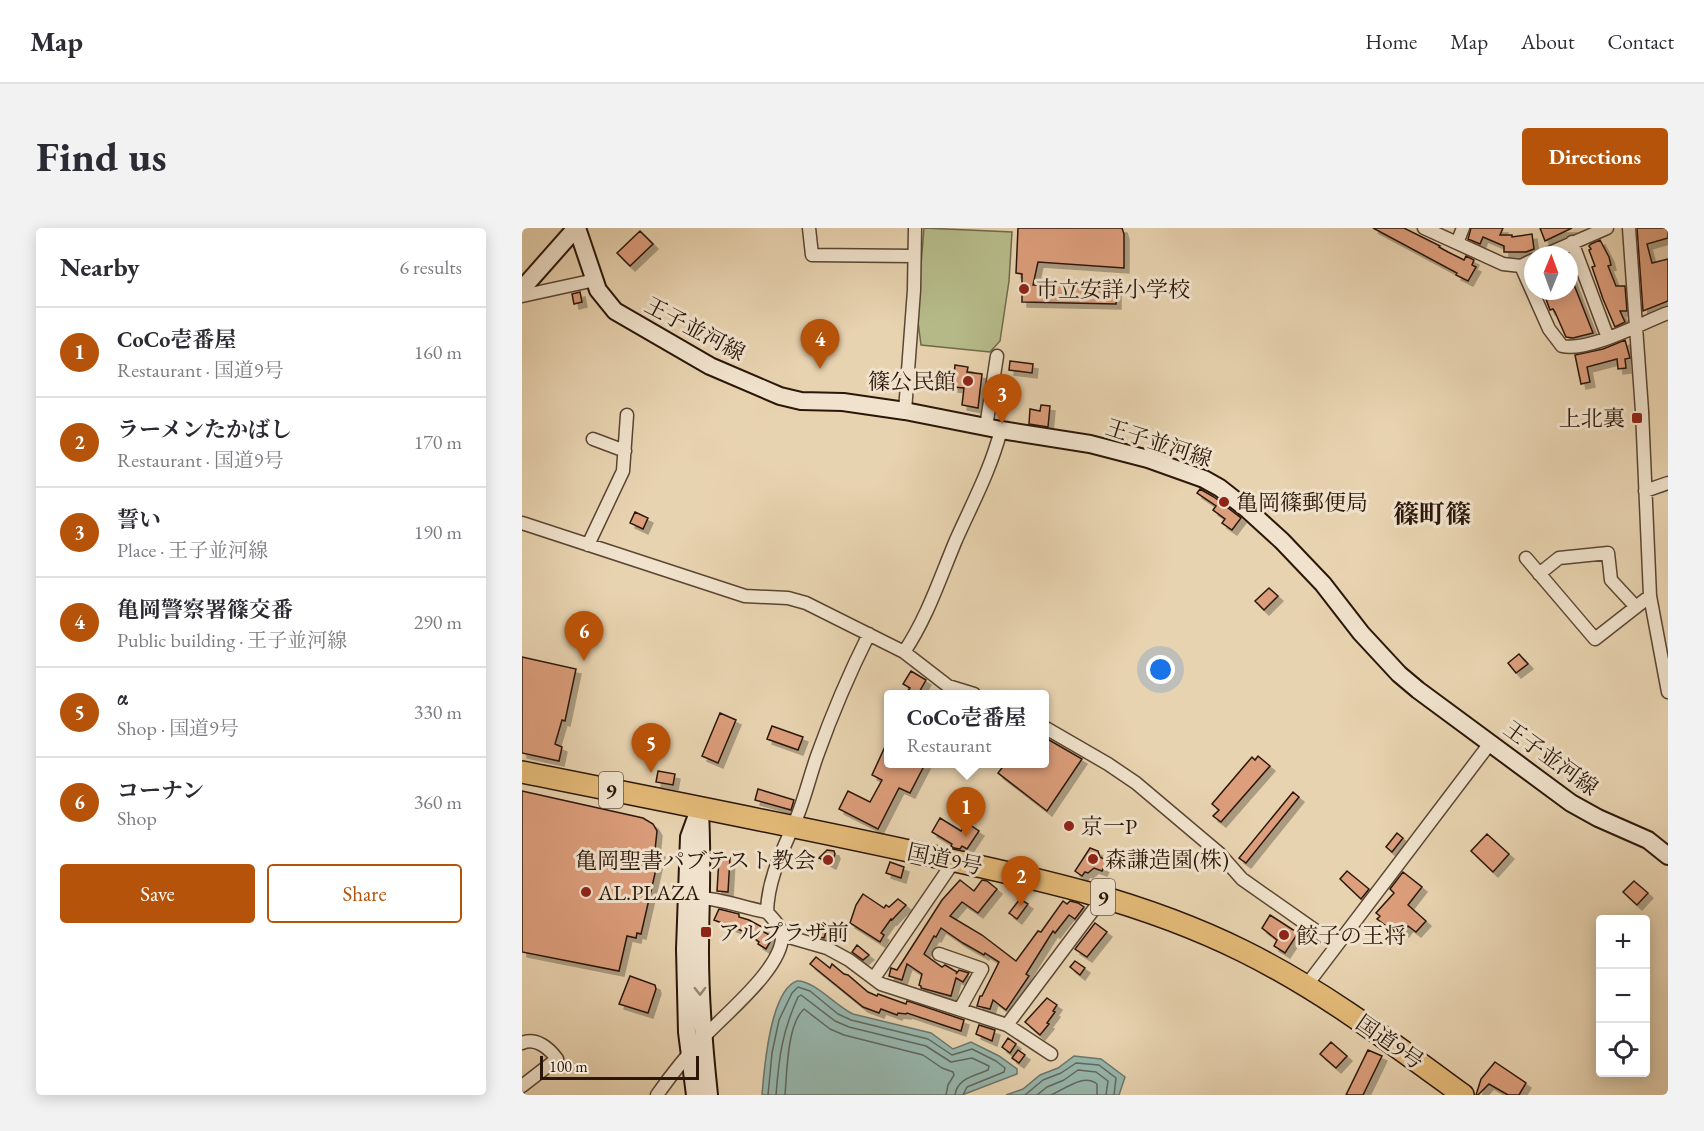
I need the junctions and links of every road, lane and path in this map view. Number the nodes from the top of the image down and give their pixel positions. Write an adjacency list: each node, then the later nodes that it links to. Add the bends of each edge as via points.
1 (577, 228): 14 (main road, 王子並河線); 15 (main road)
2 (809, 228): 11 (street, via 812,255)
3 (915, 228): 11 (street)
4 (1424, 228): 9 (street)
5 (1463, 228): 9 (street)
6 (1607, 228): 8 (street)
7 (1629, 228): 18 (street)
8 (1572, 242): 10 (street); 19 (street)
9 (1457, 243): 13 (street, via 1503,264)
10 (1564, 246)
11 (914, 256): 21 (street)
12 (1524, 265): 13 (street)
13 (1521, 266): 19 (street, via 1549,329 1562,346 1569,348)
14 (595, 280): 16 (street); 21 (main road, 王子並河線, via 615,311 710,366 801,401 843,402)
15 (522, 289)
16 (522, 296)
17 (1668, 313): 18 (street)
18 (1636, 327): 19 (street); 27 (street)
19 (1608, 338)
20 (997, 356): 23 (street)
21 (905, 411): 23 (main road, 王子並河線)
22 (627, 415): 25 (street)
23 (994, 428): 36 (street, via 994,456 918,633); 40 (main road, 王子並河線, via 1090,444 1148,459 1220,488 1282,541 1400,674)
24 (593, 440): 25 (street)
25 (625, 451): 29 (street, via 623,471)
26 (1668, 483): 27 (street)
27 (1645, 491): 32 (street)
28 (522, 523): 29 (street)
29 (588, 545): 34 (street, via 745,596 806,603)
30 (1526, 558): 31 (street)
31 (1539, 574): 33 (street, via 1595,639); 33 (street, via 1559,558 1608,553 1611,580)
32 (1650, 596): 33 (street); 35 (street)
33 (1636, 607)
34 (869, 634): 36 (street); 43 (street, via 843,686)
35 (1664, 636): 38 (street)
36 (904, 652): 37 (street, via 948,686)
37 (961, 690)
38 (1668, 692)
39 (1049, 730): 50 (street, via 1136,783 1219,853 1242,879)
40 (1491, 742): 44 (main road, 王子並河線, via 1571,803 1648,840); 50 (street)
41 (522, 772): 42 (highway, 国道9号 / 9)
42 (700, 807): 43 (highway, 国道9号 / 9); 46 (main road); 59 (main road, via 689,837 685,949)
43 (792, 826): 45 (highway, 国道9号 / 9); 48 (street, via 771,879)
44 (1668, 856)
45 (954, 861): 47 (highway, 国道9号 / 9); 52 (street)
46 (700, 897): 48 (street); 56 (main road, one-way to 56)
47 (1103, 897): 53 (highway, 国道9号 / 9, via 1196,930); 55 (street)
48 (767, 912): 49 (street)
49 (782, 935): 52 (street, via 826,948); 56 (street, via 770,967)
50 (1336, 945): 53 (street)
51 (939, 954): 54 (street, via 982,969)
52 (874, 978): 54 (street, via 881,984)
53 (1306, 987): 64 (highway, 国道9号 / 9)
54 (960, 1009): 55 (street)
55 (1007, 1025): 58 (street)
56 (703, 1038): 59 (street); 63 (main road)
57 (522, 1043): 60 (street, via 528,1040 548,1047 556,1059)
58 (1051, 1054)
59 (689, 1055): 61 (street); 62 (main road)
60 (522, 1086)
61 (657, 1095)
62 (695, 1095)
63 (709, 1095)
64 (1463, 1095)

